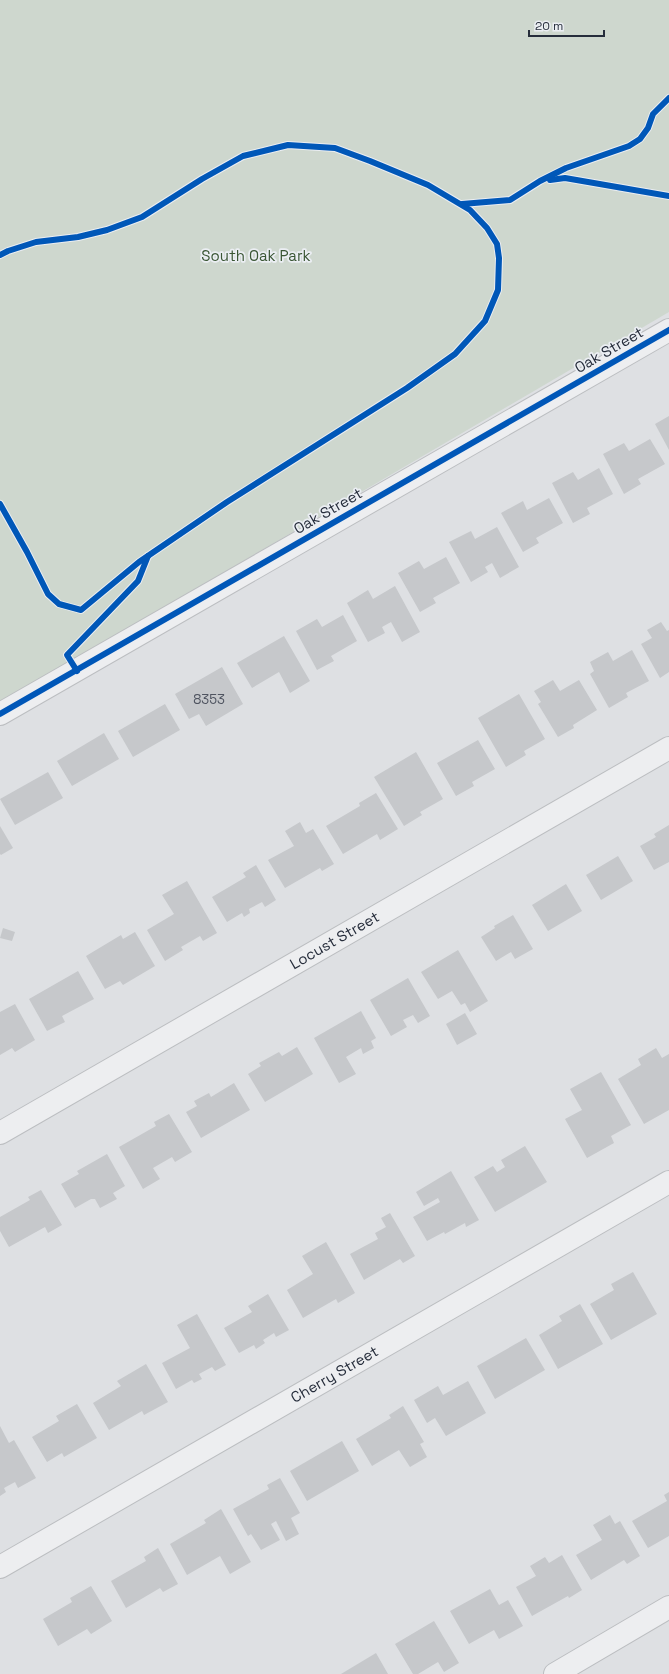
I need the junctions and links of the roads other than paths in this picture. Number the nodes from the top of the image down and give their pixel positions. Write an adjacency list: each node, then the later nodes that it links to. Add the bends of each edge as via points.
1 (669, 330): 2 (street, Oak Street)
2 (0, 714)
3 (669, 748): 4 (street, Locust Street)
4 (0, 1134)
5 (669, 1182): 6 (street, Cherry Street)
6 (0, 1567)
7 (669, 1607): 8 (street)
8 (555, 1674)

